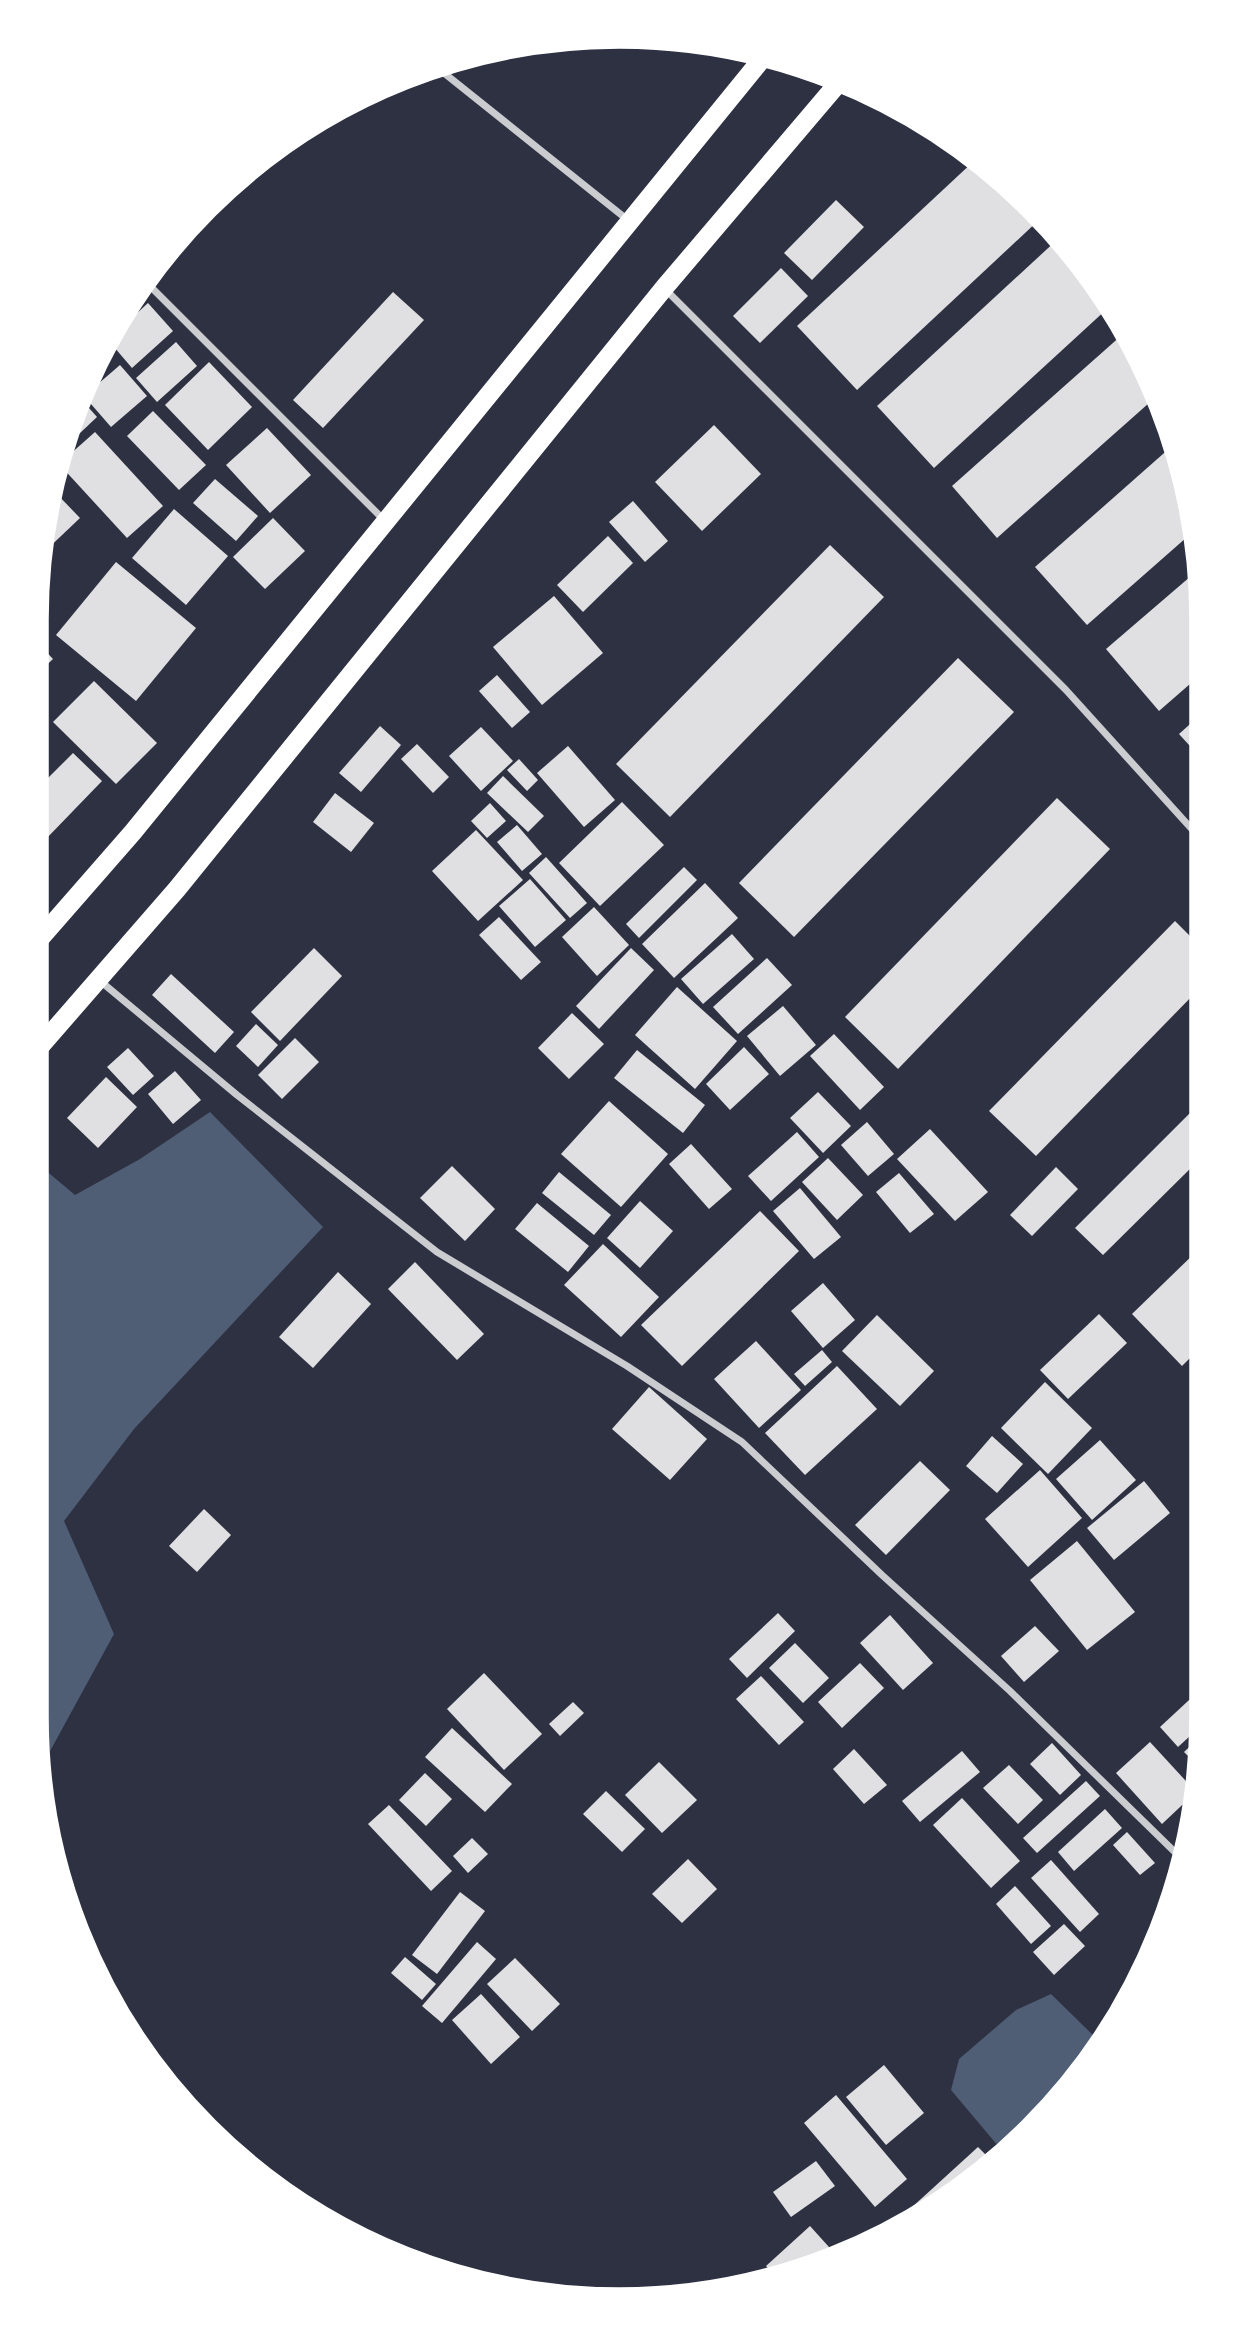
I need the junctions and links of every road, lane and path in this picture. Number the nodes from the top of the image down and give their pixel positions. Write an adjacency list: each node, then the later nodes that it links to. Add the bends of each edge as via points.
1 (757, 65): 4 (highway)
2 (446, 75): 4 (street)
3 (832, 89): 5 (highway)
4 (630, 221): 7 (highway)
5 (664, 288): 8 (street, via 1066,690); 10 (highway)
6 (153, 289): 7 (street)
7 (386, 522): 9 (highway, via 134,832)
8 (1191, 829)
9 (47, 931)
10 (99, 979): 11 (highway); 12 (street, via 237,1095 437,1252 627,1366 742,1442 1010,1691)
11 (47, 1038)
12 (1174, 1852)

